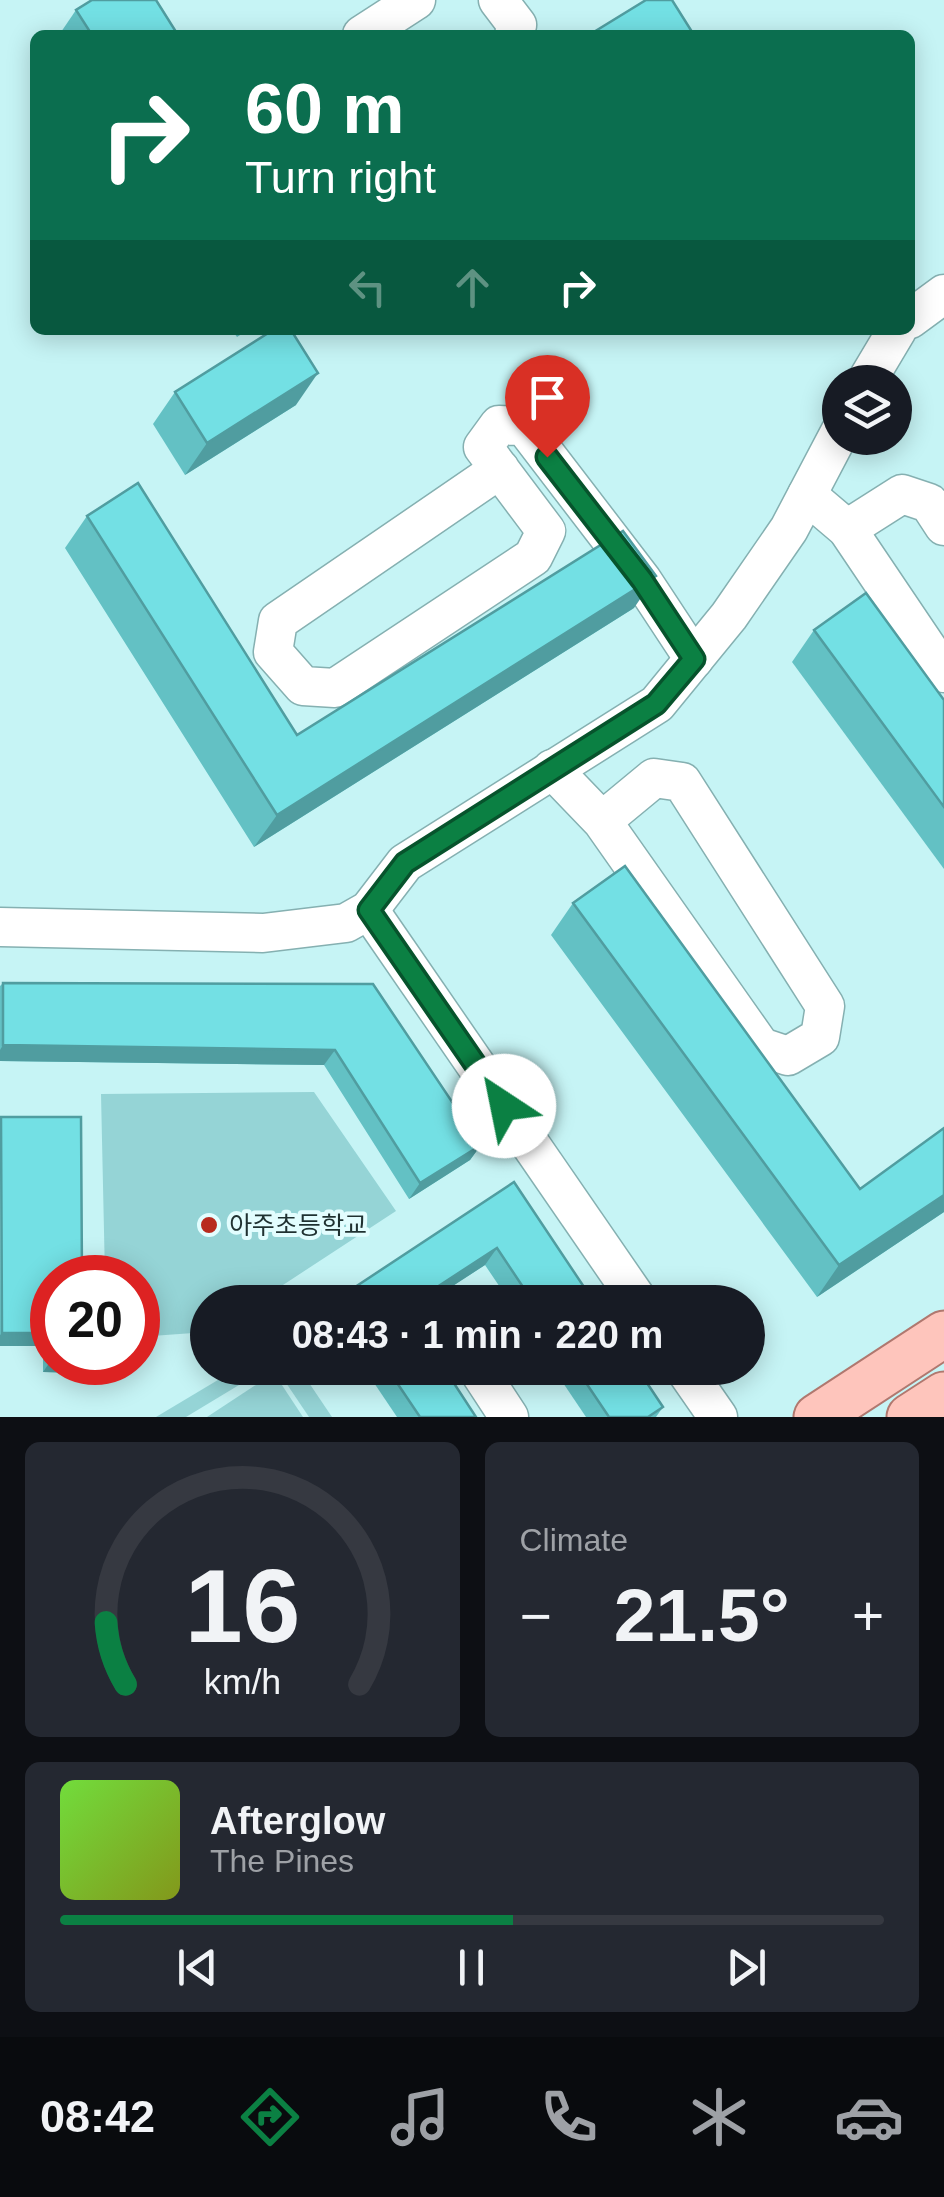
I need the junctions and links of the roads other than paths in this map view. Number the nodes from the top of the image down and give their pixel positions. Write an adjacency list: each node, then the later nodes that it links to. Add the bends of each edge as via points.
1 (416, 0): 3 (lane)
2 (498, 0): 4 (lane)
3 (370, 30)
4 (516, 30)
5 (944, 294): 6 (lane)
6 (915, 316)
7 (895, 335): 8 (lane)
8 (876, 365)
9 (828, 455): 11 (lane)
10 (500, 469): 10 (lane, via 278,621 273,652 303,686 335,688 533,557 546,531); 14 (lane, via 483,447 499,426 524,426)
11 (807, 494): 13 (lane); 14 (lane)
12 (944, 526): 13 (lane, via 929,503 902,494)
13 (847, 529): 15 (lane)
14 (694, 659): 16 (lane, via 656,704)
15 (944, 673)
16 (552, 768): 17 (lane); 18 (lane, via 405,863)
17 (602, 821): 17 (lane, via 654,778 682,782 825,1006 820,1038 788,1056 761,1047)
18 (369, 910): 19 (lane, via 346,923 263,933); 20 (lane)
19 (0, 927)
20 (628, 1285)
21 (944, 1334): 27 (main road)
22 (489, 1385): 25 (lane)
23 (696, 1385): 26 (lane)
24 (944, 1395): 28 (main road)
25 (509, 1417)
26 (718, 1417)
27 (818, 1417)
28 (910, 1417)

